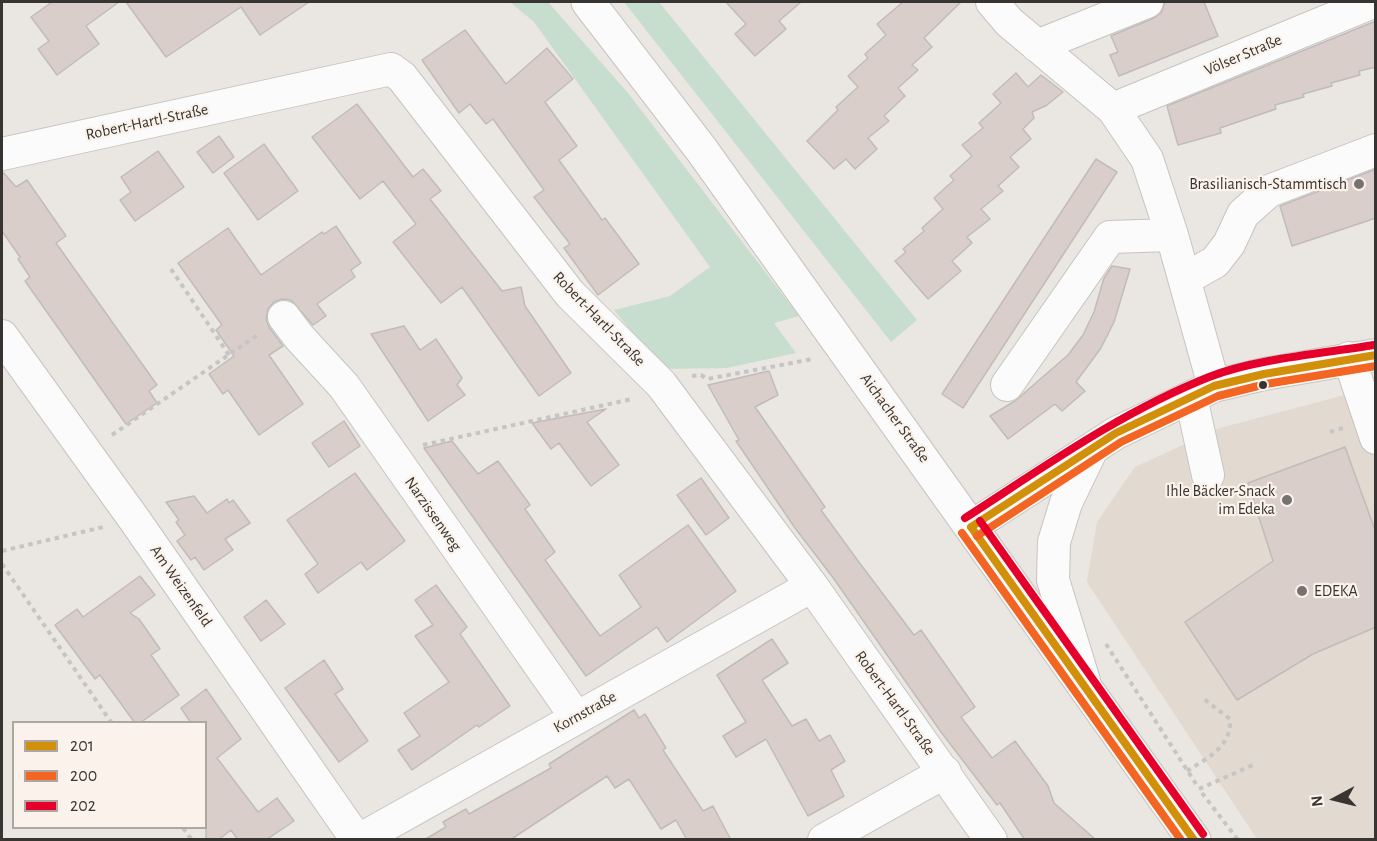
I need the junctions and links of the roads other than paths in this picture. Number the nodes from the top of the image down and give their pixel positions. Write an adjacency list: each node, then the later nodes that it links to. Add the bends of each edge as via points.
1 (588, 2): 19 (main road, Aichacher Straße, via 701,149)
2 (1148, 2): 5 (street)
3 (1373, 2): 6 (street, Völser Straße)
4 (1000, 4): 5 (street)
5 (1037, 46): 6 (street)
6 (1113, 110): 9 (street, via 1147,159)
7 (1376, 150): 10 (street, via 1269,191 1242,214 1229,244 1215,262)
8 (2, 154): 20 (street, Robert-Hartl-Straße, via 390,69 402,77 570,294 661,384)
9 (1172, 235): 10 (street); 14 (street, via 1110,237)
10 (1185, 279): 15 (street)
11 (284, 317): 22 (street, Narzissenweg, via 344,386)
12 (2, 336): 24 (street, Am Weizenfeld)
13 (1362, 356): 15 (street); 16 (street)
14 (1007, 385)
15 (1203, 391): 17 (street); 18 (street)
16 (1376, 438)
17 (1093, 448): 19 (street); 21 (street, via 1066,503 1054,542 1053,580)
18 (1208, 475)
19 (971, 527): 21 (main road, Aichacher Straße)
20 (812, 586): 22 (street, Kornstraße); 23 (street, Robert-Hartl-Straße)
21 (1084, 682): 27 (main road, Aichacher Straße)
22 (576, 717): 24 (street, Kornstraße)
23 (945, 772): 25 (street); 26 (street, Robert-Hartl-Straße)
24 (358, 840)
25 (824, 840)
26 (991, 840)
27 (1194, 840)

